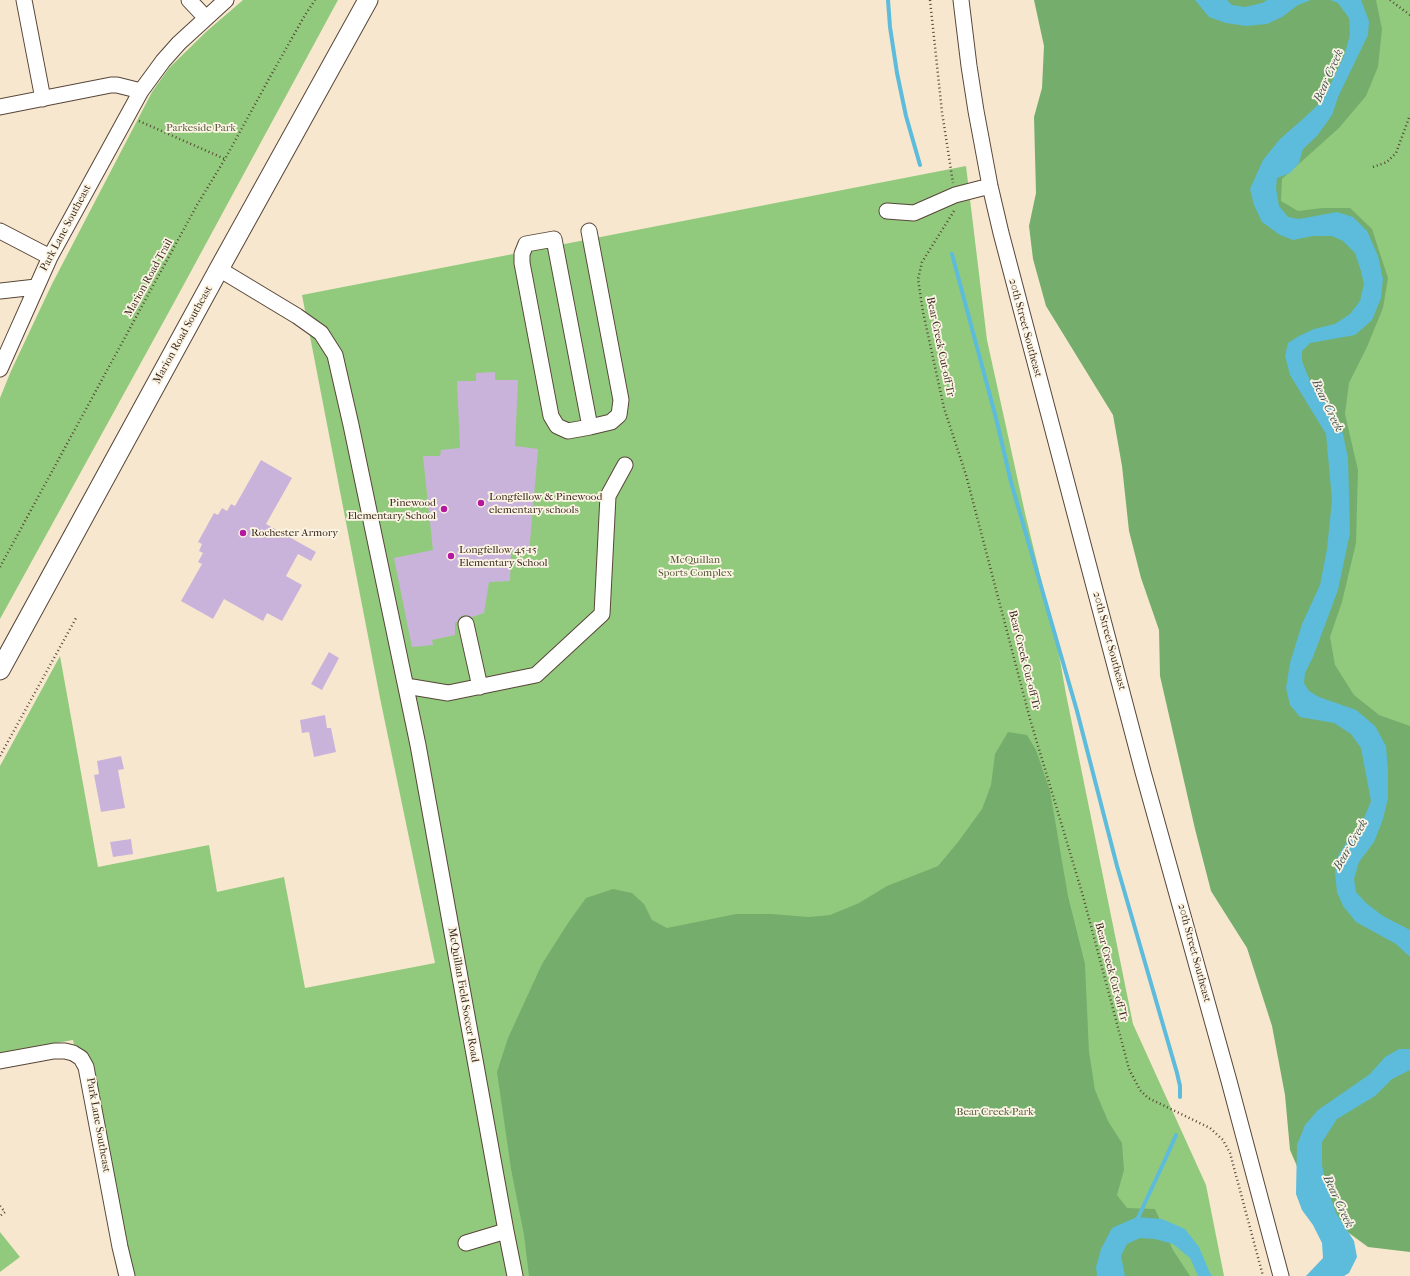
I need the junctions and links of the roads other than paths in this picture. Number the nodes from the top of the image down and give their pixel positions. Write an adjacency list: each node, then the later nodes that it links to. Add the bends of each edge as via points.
1 (24, 0): 8 (street)
2 (189, 0): 6 (street)
3 (226, 0): 6 (street, Park Lane Southeast)
4 (368, 0): 15 (main road, Marion Road Southeast)
5 (961, 0): 10 (street, 20th Street Southeast, via 969,66)
6 (206, 18): 7 (street, Park Lane Southeast, via 179,43)
7 (141, 91): 8 (street, via 111,85); 14 (street, Park Lane Southeast)
8 (43, 99): 9 (street)
9 (0, 107)
10 (990, 186): 11 (street, via 955,195 914,213); 31 (street, 20th Street Southeast, via 1015,290 1143,772)
11 (887, 212)
12 (589, 231): 20 (street, via 621,400 619,415 611,422)
13 (0, 232): 14 (street)
14 (50, 257): 16 (street, Park Lane Southeast)
15 (219, 269): 23 (main road, Marion Road Southeast); 24 (street, McQuillan Field Soccer Road, via 321,333 335,355)
16 (36, 287): 17 (street); 18 (street, Park Lane Southeast)
17 (0, 291)
18 (4, 350): 19 (street, Park Lane Southeast)
19 (0, 369)
20 (590, 427): 20 (street, via 554,239 526,244 522,263 551,416 557,426 568,431)
21 (625, 464): 25 (street, via 608,496 602,614 536,675)
22 (466, 624): 25 (street)
23 (0, 670)
24 (406, 686): 25 (street, via 448,693); 27 (street, McQuillan Field Soccer Road)
25 (480, 687)
26 (0, 1061): 29 (street, Park Lane Southeast, via 54,1051 73,1052 81,1058 86,1067)
27 (506, 1231): 28 (street); 30 (street, McQuillan Field Soccer Road)
28 (466, 1243)
29 (127, 1276)
30 (515, 1276)
31 (1281, 1276)

